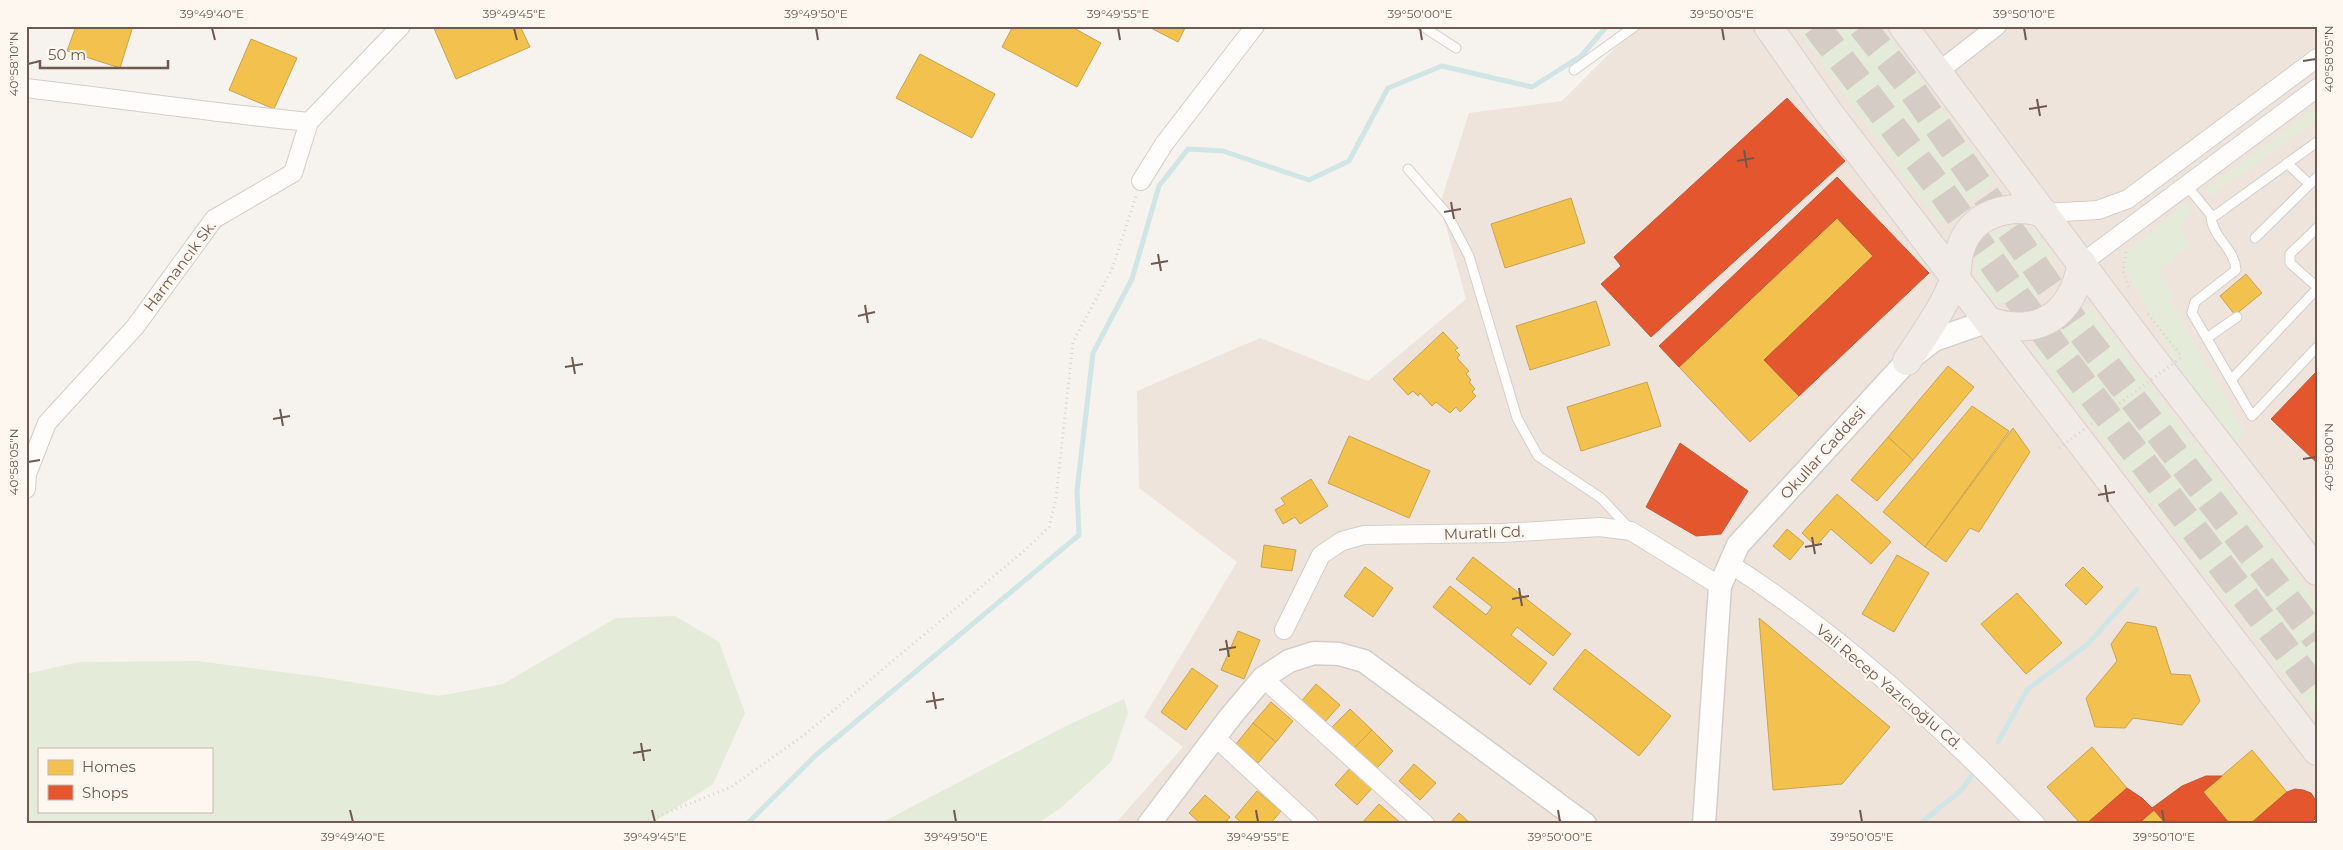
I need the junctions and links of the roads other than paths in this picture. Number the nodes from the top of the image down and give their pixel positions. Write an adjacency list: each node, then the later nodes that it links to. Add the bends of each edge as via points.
1 (401, 26): 14 (street, Harmancık Sk.)
2 (1255, 26): 19 (street, via 1164,144)
3 (1422, 26): 8 (lane)
4 (1635, 26): 10 (lane)
5 (1768, 26): 27 (highway, via 1829,113)
6 (1903, 26): 11 (highway)
7 (1997, 26): 11 (street)
8 (1456, 48)
9 (2317, 58): 22 (street, via 2128,199 2098,210)
10 (1574, 70)
11 (1938, 72): 22 (highway)
12 (26, 88): 14 (street)
13 (2317, 88): 21 (street)
14 (310, 122): 35 (street, Harmancık Sk., via 293,173 214,219 135,327 47,423 27,474)
15 (2317, 142): 16 (lane)
16 (2287, 164): 20 (lane); 23 (lane, via 2216,215)
17 (1408, 169): 36 (lane, via 1447,214 1469,256 1517,418 1538,456 1601,498)
18 (2317, 177): 20 (lane)
19 (1141, 181)
20 (2309, 184): 25 (lane)
21 (2187, 186): 23 (lane); 26 (street)
22 (2044, 213): 26 (highway); 27 (highway, via 2029,208 2008,208 1976,224 1960,250)
23 (2211, 215): 31 (lane, via 2211,225 2235,259 2236,270 2195,302 2192,313)
24 (2317, 228): 28 (lane, via 2290,254 2290,263)
25 (2255, 238)
26 (2082, 262): 30 (highway, via 2075,288 2064,307 2048,320 2029,327 2008,328); 38 (highway, via 2154,361)
27 (1955, 277): 30 (highway); 33 (highway, via 1935,318)
28 (2317, 288): 34 (lane)
29 (2237, 317): 31 (lane)
30 (1988, 321): 33 (street, Okullar Caddesi, via 1934,340); 43 (highway)
31 (2207, 338): 34 (lane)
32 (2317, 346): 34 (lane, via 2252,416)
33 (1907, 361): 37 (street, Okullar Caddesi)
34 (2231, 380)
35 (26, 489)
36 (1632, 531): 39 (street, Muratlı Cd.); 40 (street, Muratlı Cd., via 1600,527 1502,533 1364,535 1342,542 1321,555)
37 (1734, 554): 39 (street, Okullar Caddesi); 49 (street, Vali Recep Yazıcıoğlu Cd., via 1783,598 1891,684 1964,750)
38 (2317, 571)
39 (1720, 586): 48 (street)
40 (1284, 630)
41 (1263, 678): 42 (street); 46 (street); 47 (street, via 1289,661 1314,652 1364,661)
42 (1215, 737): 44 (street); 45 (street)
43 (2317, 751)
44 (1149, 824)
45 (1309, 824)
46 (1425, 824)
47 (1585, 824)
48 (1704, 824)
49 (2036, 824)

